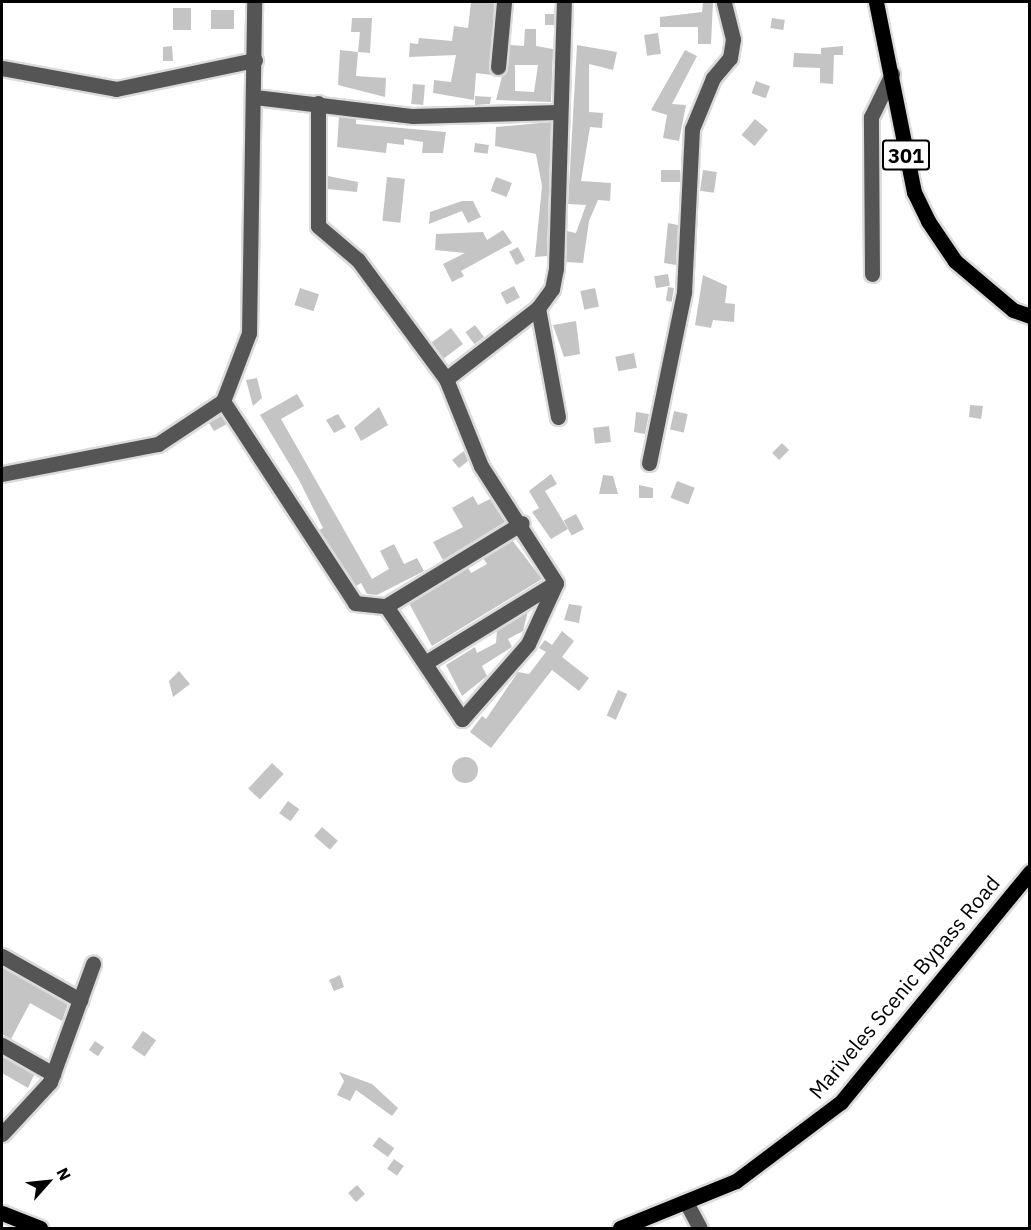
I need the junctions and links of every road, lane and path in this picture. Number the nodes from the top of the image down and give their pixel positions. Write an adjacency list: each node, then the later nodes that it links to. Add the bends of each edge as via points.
1 (254, 2): 6 (street)
2 (504, 2): 7 (street)
3 (564, 2): 12 (street)
4 (724, 2): 19 (street, via 734,39 730,58 713,78 692,129 684,292)
5 (876, 2): 9 (main road, 301)
6 (255, 60): 8 (street, via 116,89); 10 (street)
7 (498, 67)
8 (2, 68)
9 (892, 74): 13 (street, via 871,117); 15 (main road, 301, via 914,192 928,221 955,261 1013,310)
10 (255, 97): 11 (street); 17 (street, via 249,333)
11 (318, 103): 12 (street, via 413,116); 16 (street, via 318,226 358,260)
12 (558, 112): 14 (street, via 556,268 552,289)
13 (872, 274)
14 (538, 308): 16 (street); 18 (street)
15 (1029, 316)
16 (446, 379): 21 (street, via 481,466)
17 (223, 401): 20 (street, via 158,444); 23 (street, via 356,603)
18 (558, 417)
19 (648, 463)
20 (2, 474)
21 (522, 523): 22 (street); 23 (street)
22 (556, 583): 24 (street); 24 (street, via 528,644 462,720)
23 (386, 606): 24 (street)
24 (425, 663)
25 (1029, 872): 32 (main road, Mariveles Scenic Bypass Road, via 841,1101 736,1181)
26 (2, 956): 28 (street)
27 (93, 964): 28 (street)
28 (80, 1000): 30 (street)
29 (2, 1045): 30 (street)
30 (53, 1074): 31 (street)
31 (2, 1134)
32 (687, 1204): 35 (main road, Mariveles Scenic Bypass Road); 36 (street)
33 (2, 1213): 34 (main road)
34 (40, 1228)
35 (620, 1228)
36 (700, 1228)

